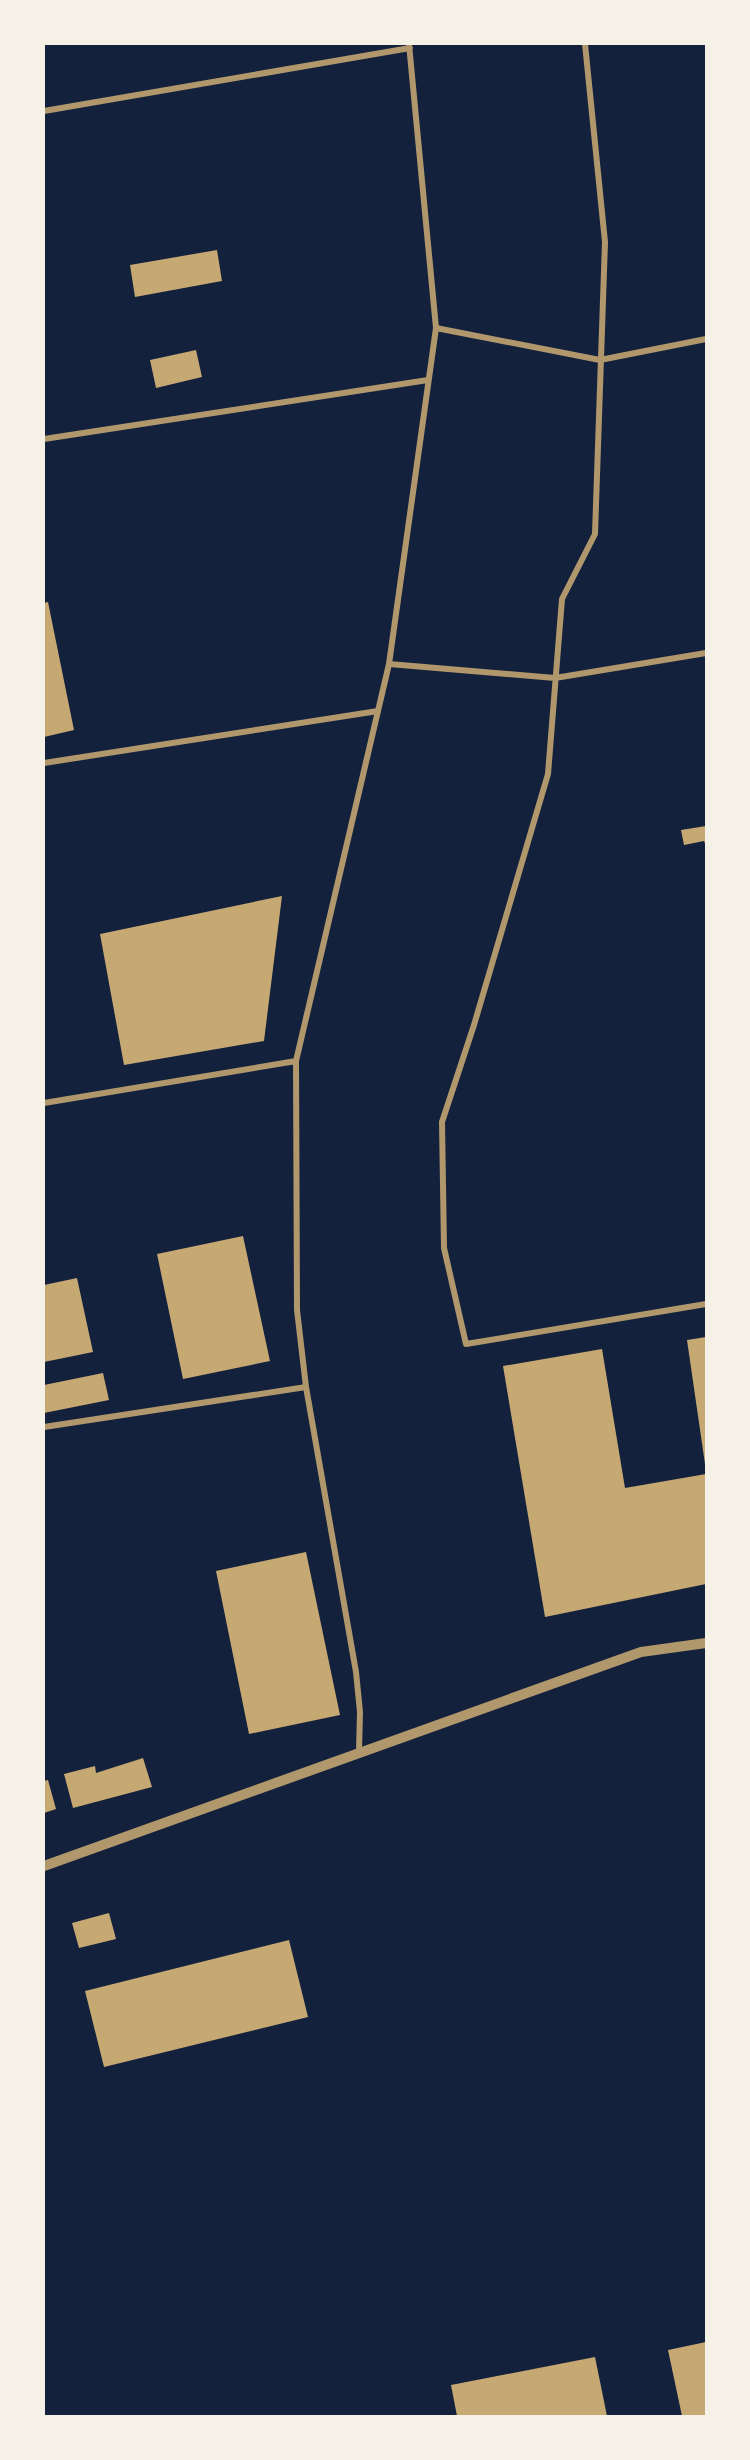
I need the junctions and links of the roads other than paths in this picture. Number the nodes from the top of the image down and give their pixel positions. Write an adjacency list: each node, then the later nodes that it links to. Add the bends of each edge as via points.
1 (585, 44): 6 (street, via 605,242)
2 (410, 46): 3 (street); 4 (street)
3 (44, 111)
4 (436, 328): 6 (street); 7 (street)
5 (706, 339): 6 (street)
6 (600, 360): 11 (street, via 595,534 562,599)
7 (428, 380): 8 (street); 10 (street)
8 (44, 439)
9 (706, 653): 11 (street)
10 (389, 664): 11 (street); 12 (street)
11 (555, 678): 16 (street, via 548,774 442,1122 444,1248 466,1344)
12 (378, 711): 13 (street); 14 (street)
13 (44, 763)
14 (296, 1061): 15 (street); 17 (street, via 297,1310)
15 (44, 1103)
16 (706, 1304)
17 (306, 1387): 18 (street); 20 (street, via 356,1672)
18 (44, 1427)
19 (706, 1643): 20 (street, via 641,1652)
20 (359, 1752): 21 (street)
21 (44, 1866)

